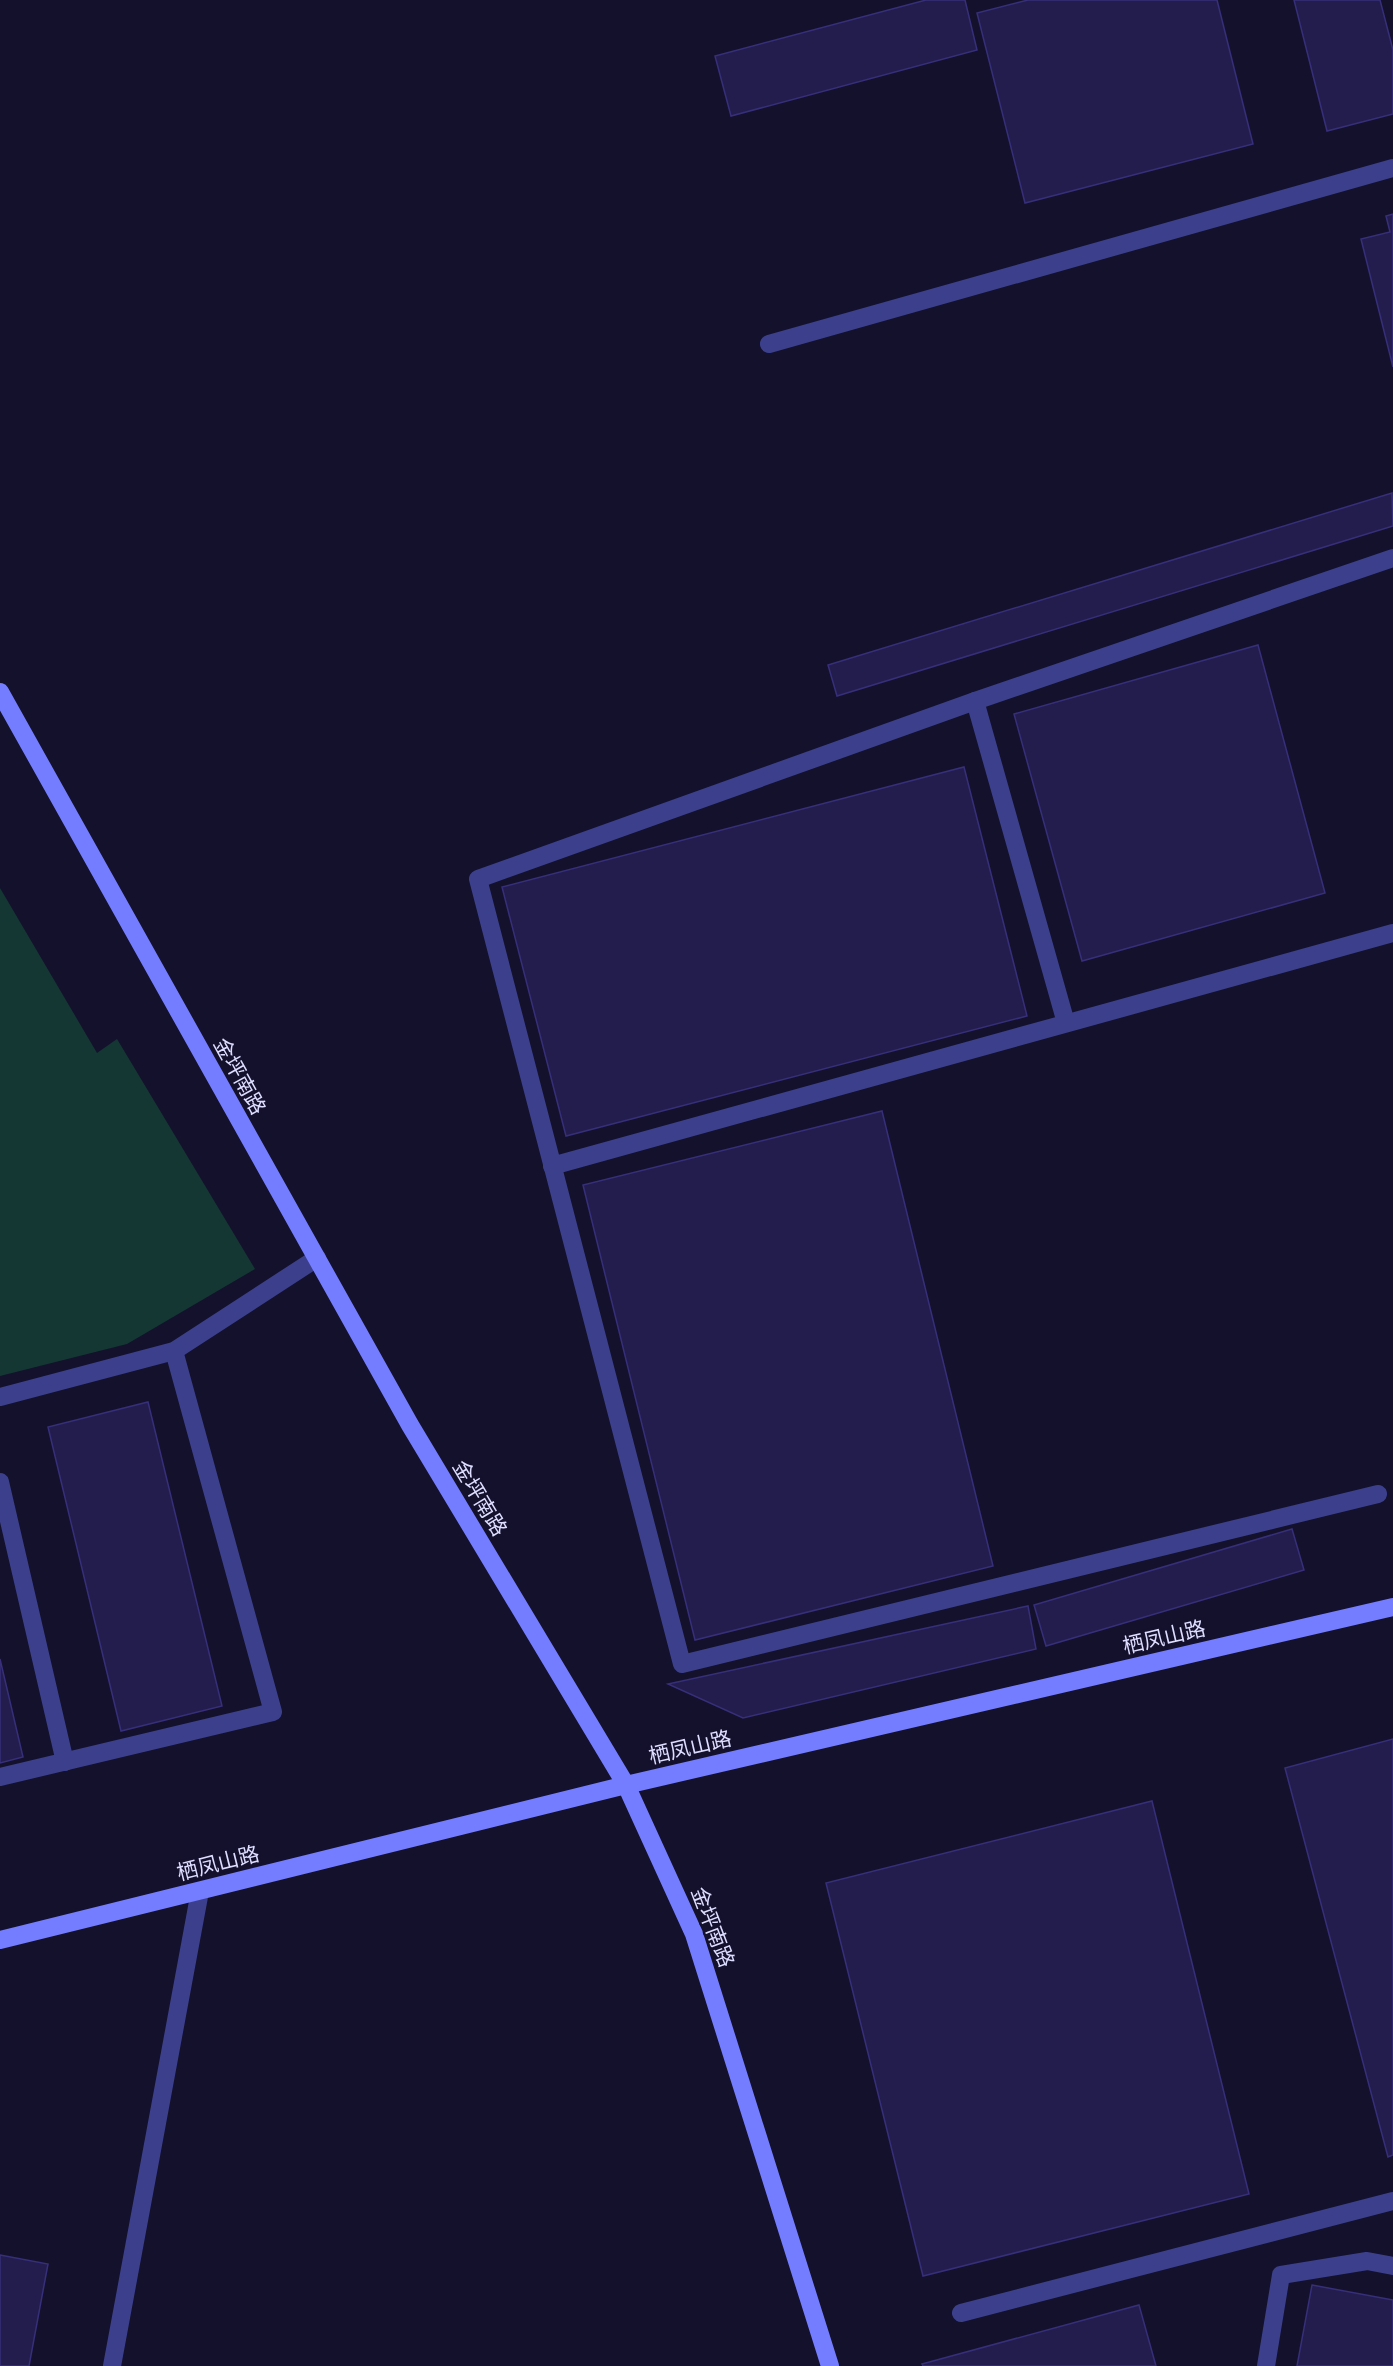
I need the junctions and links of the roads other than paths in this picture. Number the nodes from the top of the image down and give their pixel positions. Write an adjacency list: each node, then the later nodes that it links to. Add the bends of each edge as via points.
1 (1393, 168): 2 (street)
2 (769, 344)
3 (1393, 558): 5 (street)
4 (0, 692): 9 (street, 金坪南路)
5 (975, 701): 7 (street); 8 (street, via 478,879)
6 (1393, 933): 7 (street)
7 (1066, 1023): 8 (street)
8 (552, 1166): 13 (street, via 682,1664)
9 (317, 1258): 10 (street); 17 (street, 金坪南路, via 410,1425)
10 (174, 1351): 11 (street); 15 (street, via 273,1712)
11 (0, 1396)
12 (0, 1482): 15 (street)
13 (1378, 1494)
14 (1393, 1607): 17 (street, 栖凤山路)
15 (65, 1762): 16 (street)
16 (0, 1777)
17 (626, 1785): 18 (street, 栖凤山路); 24 (street, 金坪南路, via 694,1934)
18 (200, 1891): 19 (street, 栖凤山路); 23 (street)
19 (0, 1940)
20 (1393, 2201): 22 (street)
21 (1393, 2266): 25 (street, via 1367,2261 1281,2275)
22 (961, 2313)
23 (112, 2366)
24 (830, 2366)
25 (1266, 2366)

